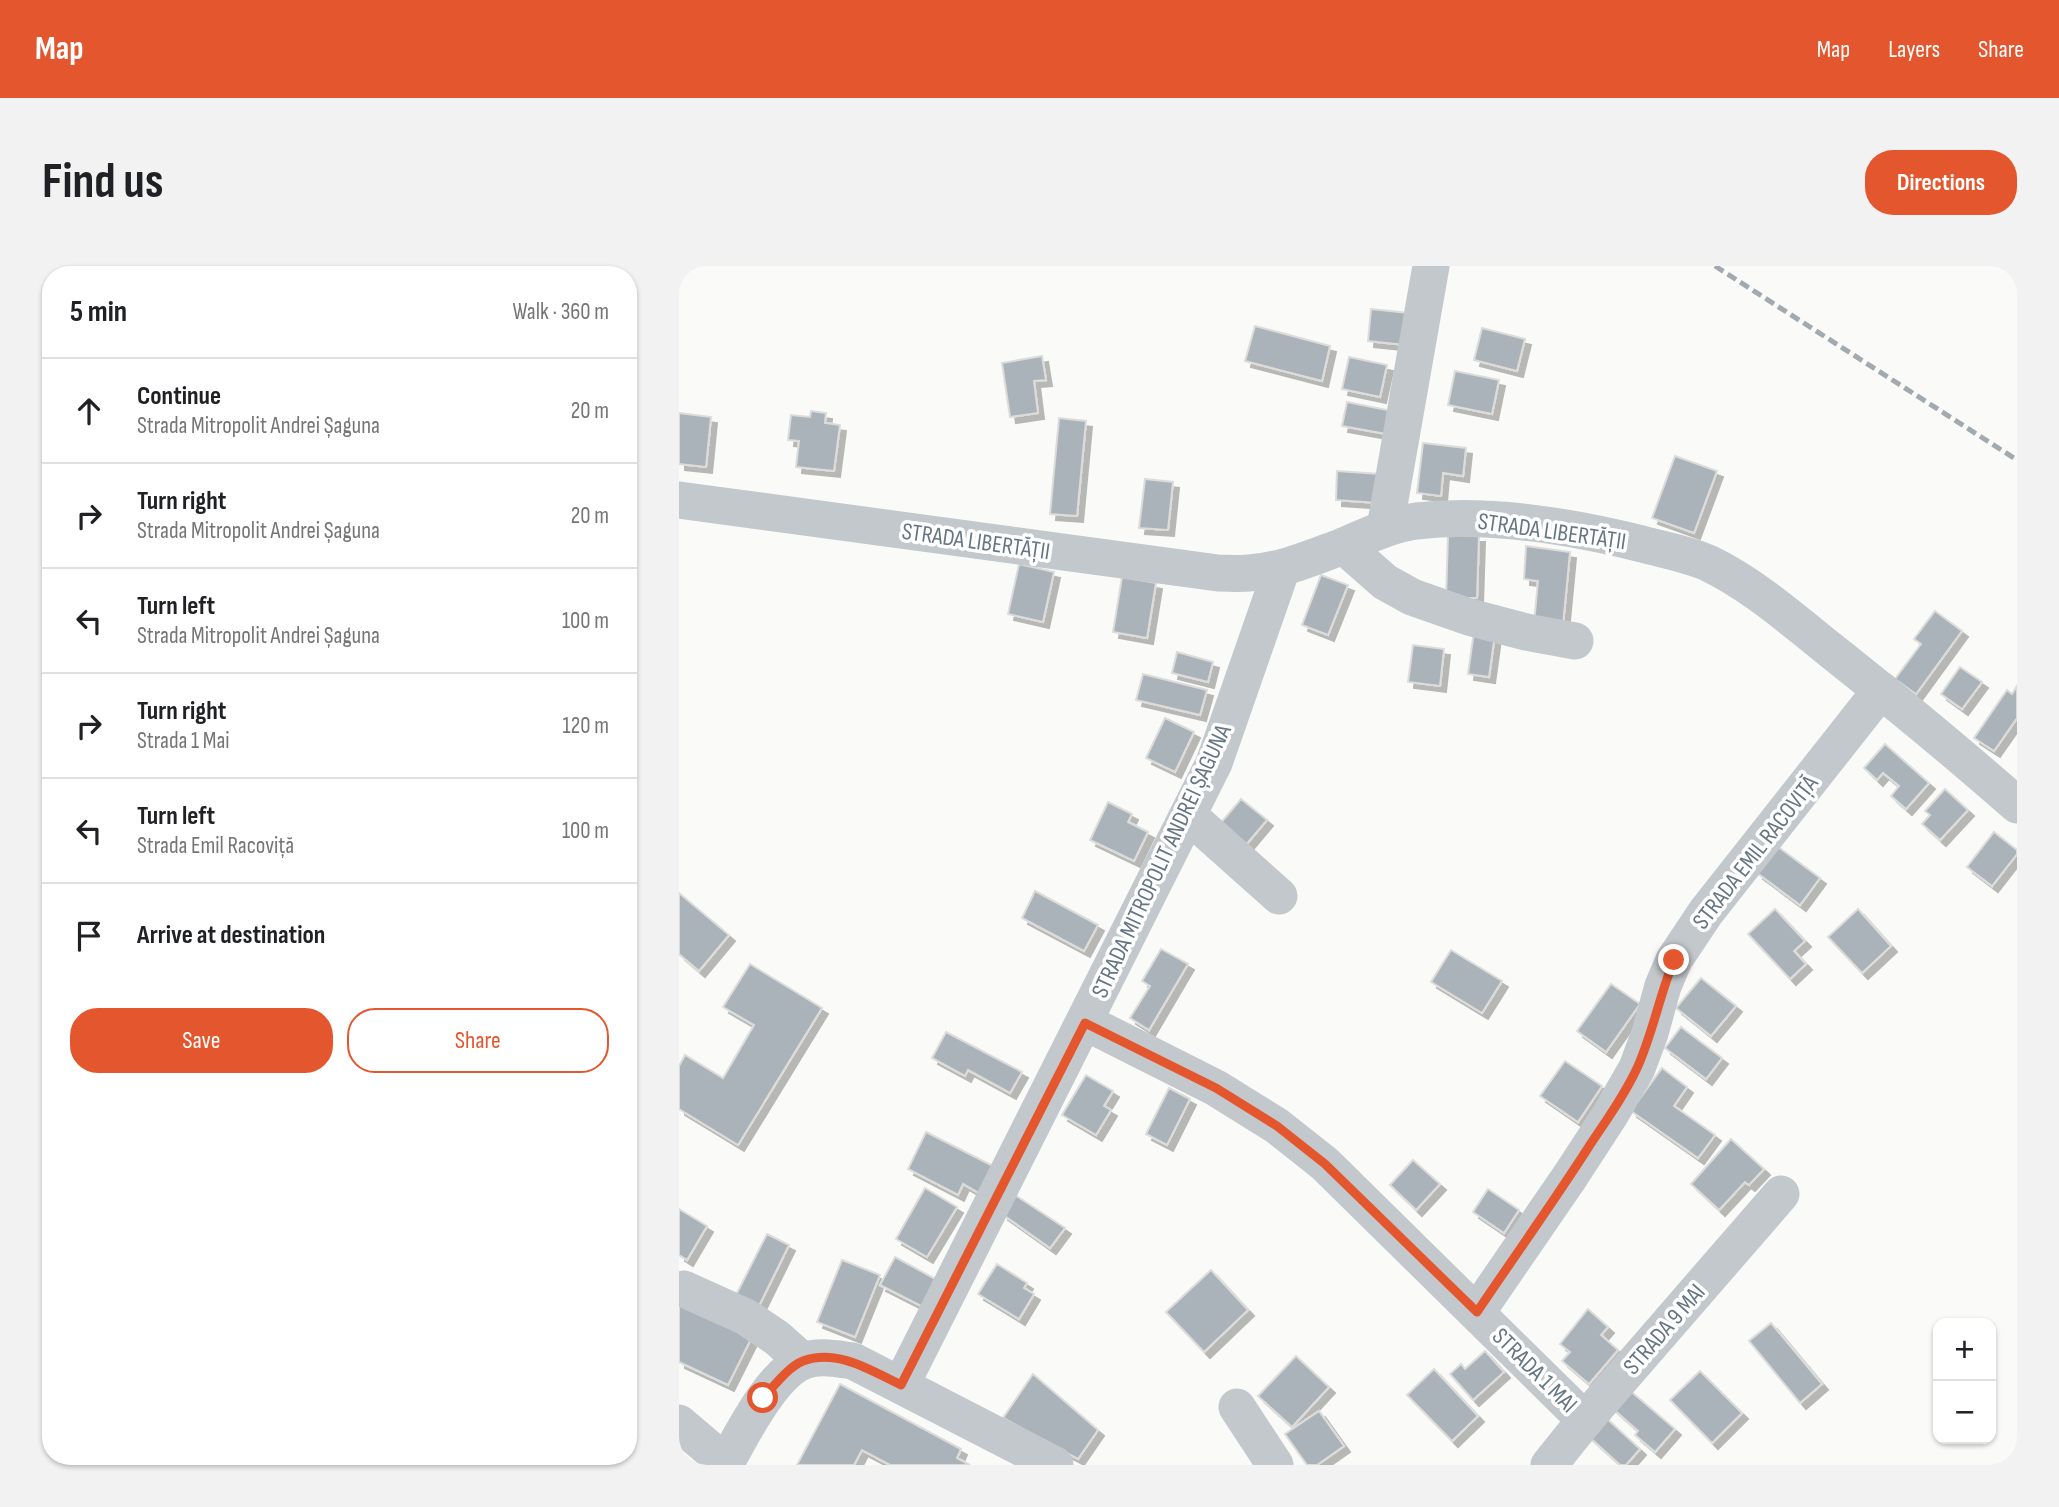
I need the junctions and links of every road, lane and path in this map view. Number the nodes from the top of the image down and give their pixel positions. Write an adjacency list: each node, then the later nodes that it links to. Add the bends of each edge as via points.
1 (1431, 266): 3 (street)
2 (679, 500): 5 (street, STRADA LIBERTĂȚII, via 1218,573)
3 (1385, 528): 4 (street, STRADA LIBERTĂȚII); 7 (street, STRADA LIBERTĂȚII, via 1434,520 1514,522 1568,528 1674,552 1741,582)
4 (1344, 546): 5 (street, STRADA LIBERTĂȚII); 6 (street, via 1385,582 1412,597 1503,626)
5 (1282, 568): 9 (street, STRADA MITROPOLIT ANDREI ȘAGUNA, via 1214,763)
6 (1575, 641)
7 (1881, 690): 8 (street, STRADA LIBERTĂȚII); 14 (street, STRADA EMIL RACOVIȚĂ, via 1706,912 1674,960 1637,1068)
8 (2017, 805)
9 (1188, 815): 10 (street); 11 (street, STRADA MITROPOLIT ANDREI ȘAGUNA)
10 (1279, 896)
11 (1085, 1023): 14 (street, STRADA 1 MAI, via 1216,1088 1277,1126 1325,1164); 16 (street, STRADA MITROPOLIT ANDREI ȘAGUNA)
12 (1781, 1194): 18 (street, STRADA 9 MAI)
13 (684, 1289): 15 (street, via 746,1317)
14 (1477, 1312): 18 (street, STRADA 1 MAI)
15 (803, 1361): 16 (street, via 827,1357 853,1362); 20 (street, via 763,1398)
16 (901, 1385): 21 (street)
17 (1237, 1407): 22 (street)
18 (1585, 1420): 23 (street, STRADA 9 MAI)
19 (679, 1423): 20 (street)
20 (725, 1464)
21 (1055, 1465)
22 (1275, 1465)
23 (1549, 1465)

